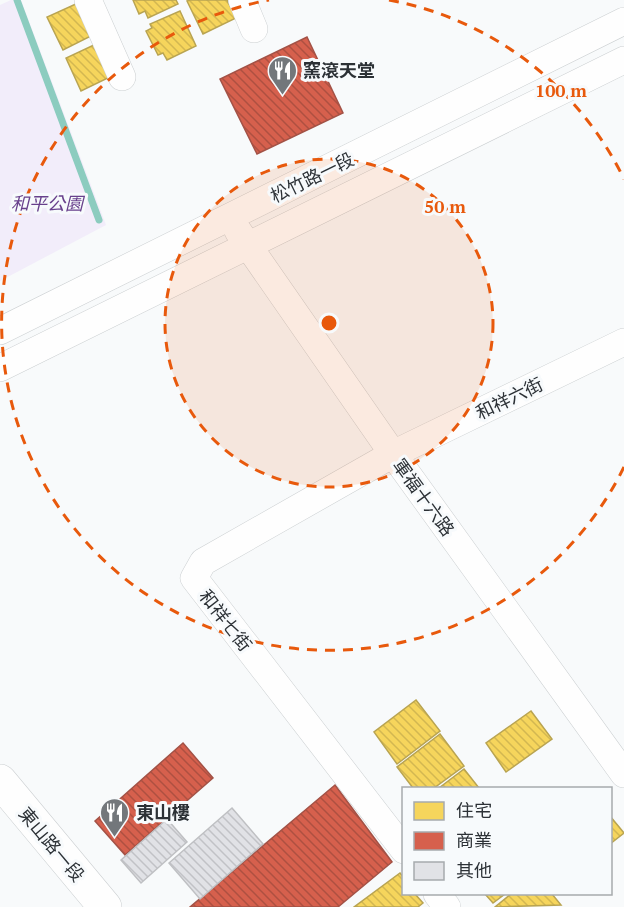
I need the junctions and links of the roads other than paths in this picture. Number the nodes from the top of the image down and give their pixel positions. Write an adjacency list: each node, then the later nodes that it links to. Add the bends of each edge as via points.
1 (88, 0): 6 (street)
2 (242, 0): 4 (street)
3 (624, 21): 7 (street, 松竹路一段)
4 (254, 29)
5 (624, 60): 8 (street, 松竹路一段)
6 (122, 77)
7 (230, 217): 8 (street, 軍福十六路); 9 (street, 松竹路一段)
8 (247, 245): 11 (street, 松竹路一段); 12 (street, 軍福十六路)
9 (0, 331)
10 (624, 342): 12 (street, 和祥六街)
11 (0, 368)
12 (393, 454): 13 (street, 軍福十六路); 15 (street, 和祥七街, via 203,562 194,578)
13 (624, 774)
14 (0, 781): 17 (main road, 東山路一段)
15 (402, 847)
16 (438, 895): 18 (street)
17 (105, 907)
18 (447, 907)

